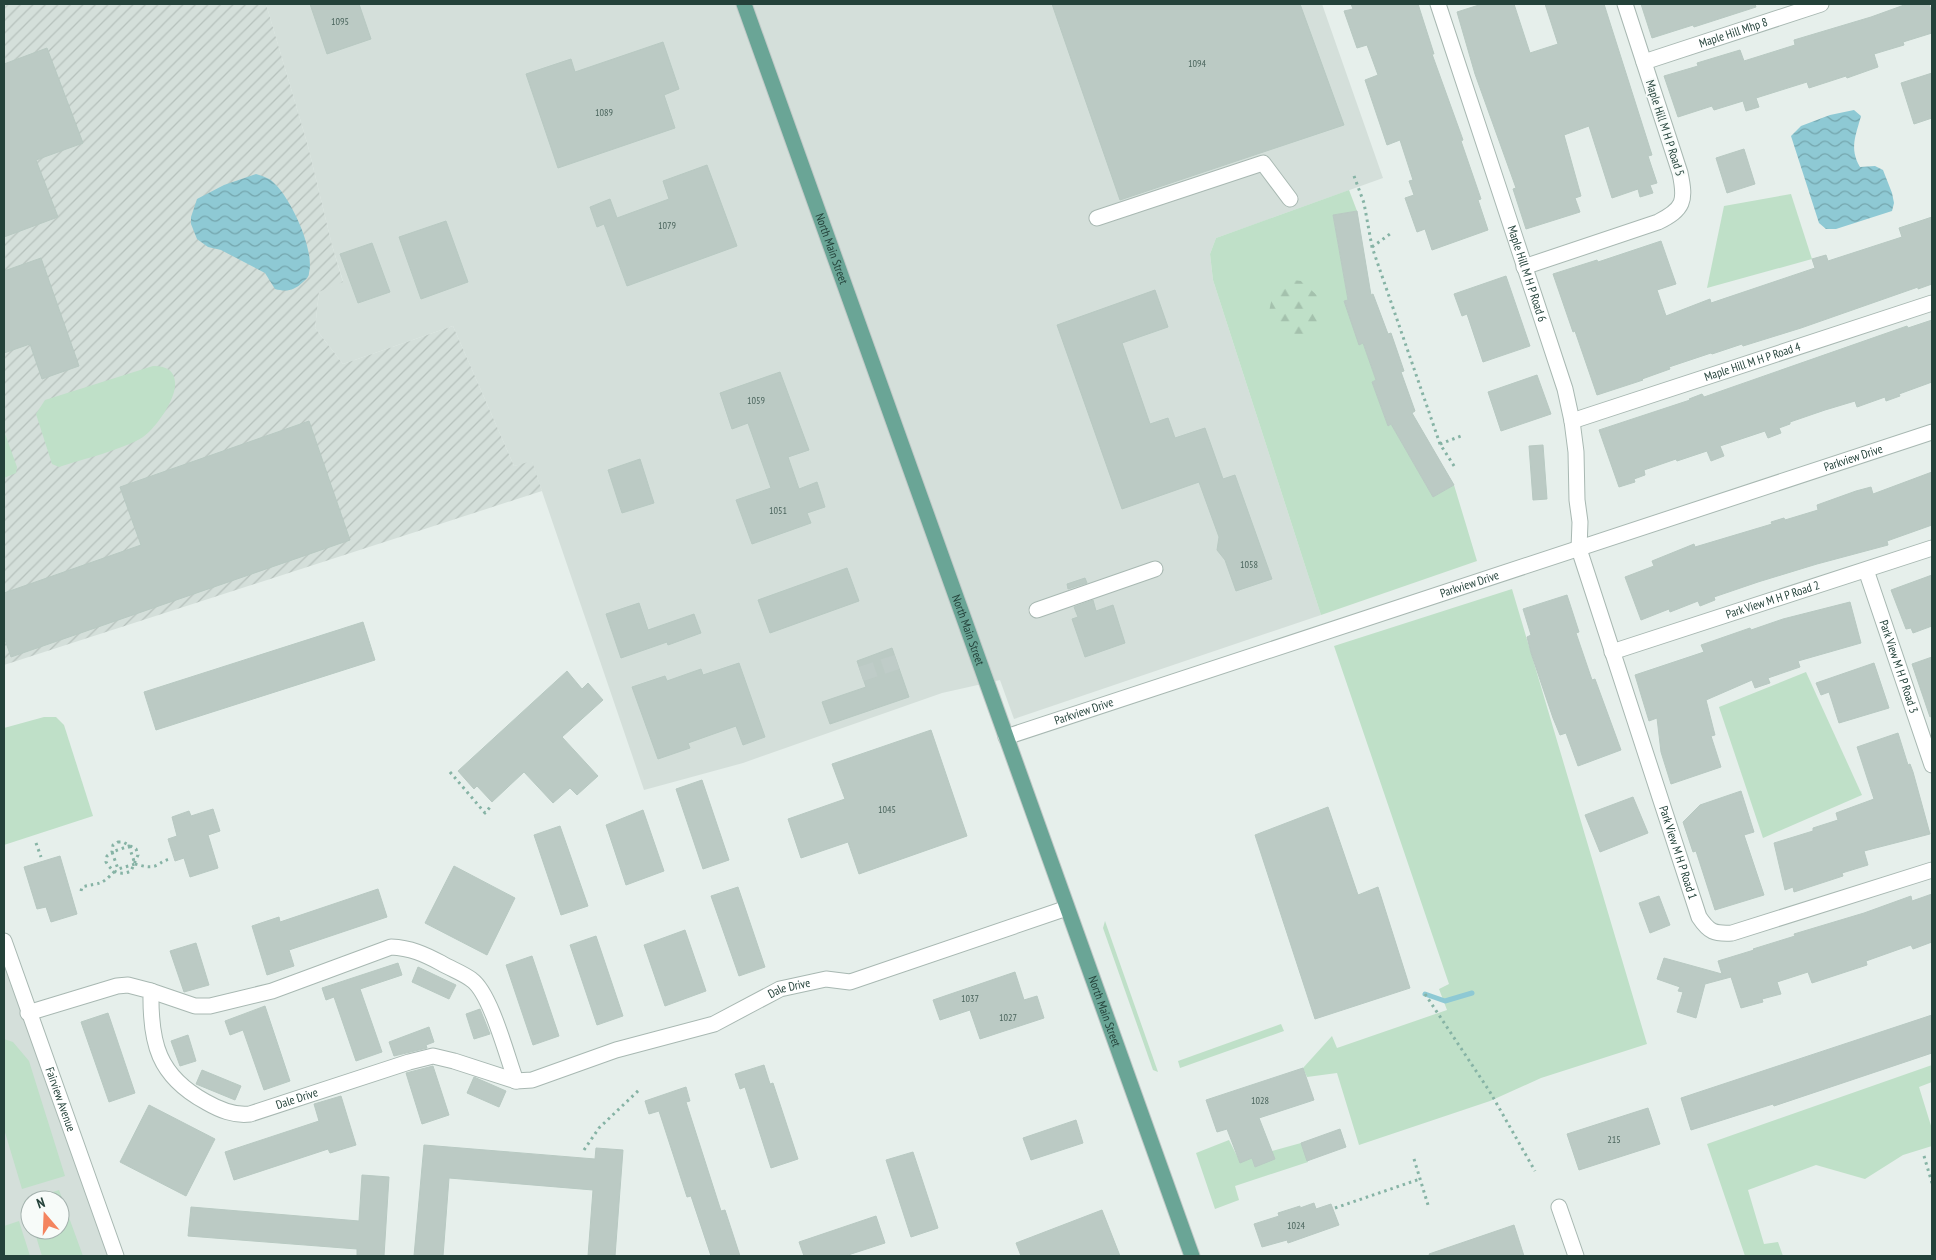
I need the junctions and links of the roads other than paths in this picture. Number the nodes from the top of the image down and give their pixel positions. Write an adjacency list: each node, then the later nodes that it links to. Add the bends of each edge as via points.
1 (744, 4): 18 (main road, North Main Street)
2 (1438, 4): 8 (street, Maple Hill M H P Road 6)
3 (1625, 4): 5 (street, Maple Hill M H P Road 5)
4 (1821, 4): 5 (street, Maple Hill Mhp 8)
5 (1644, 62): 8 (street, Maple Hill M H P Road 5, via 1680,173 1684,190 1682,203 1674,214 1658,222)
6 (1290, 199): 7 (street, via 1263,163)
7 (1097, 218)
8 (1524, 266): 10 (street, Maple Hill M H P Road 6, via 1565,389)
9 (1932, 304): 10 (street, Maple Hill M H P Road 4)
10 (1572, 421): 13 (street, Maple Hill M H P Road 6)
11 (1932, 432): 13 (street, Parkview Drive)
12 (1932, 548): 15 (street, Park View M H P Road 2)
13 (1579, 549): 17 (street, Park View M H P Road 1); 18 (street, Parkview Drive)
14 (1155, 570): 16 (street)
15 (1866, 570): 17 (street, Park View M H P Road 2); 19 (street, Park View M H P Road 3)
16 (1037, 610)
17 (1612, 652): 20 (street, Park View M H P Road 1, via 1699,917 1706,928 1719,934 1732,933)
18 (1006, 737): 21 (main road, North Main Street)
19 (1932, 765)
20 (1932, 870)
21 (1067, 908): 25 (street, Dale Drive, via 850,982 826,979 780,989 714,1024 616,1050 532,1080); 28 (main road, North Main Street)
22 (4, 941): 24 (street, Fairview Avenue)
23 (151, 991): 24 (street, via 128,985 117,986); 25 (street, via 195,1006 210,1006 272,991 391,947 409,948 473,980 483,992); 25 (street, Dale Drive, via 154,1040 164,1065 192,1095 239,1116 433,1056)
24 (28, 1013): 27 (street, Fairview Avenue)
25 (516, 1081)
26 (1559, 1207): 29 (street)
27 (116, 1256)
28 (1192, 1256)
29 (1576, 1256)

